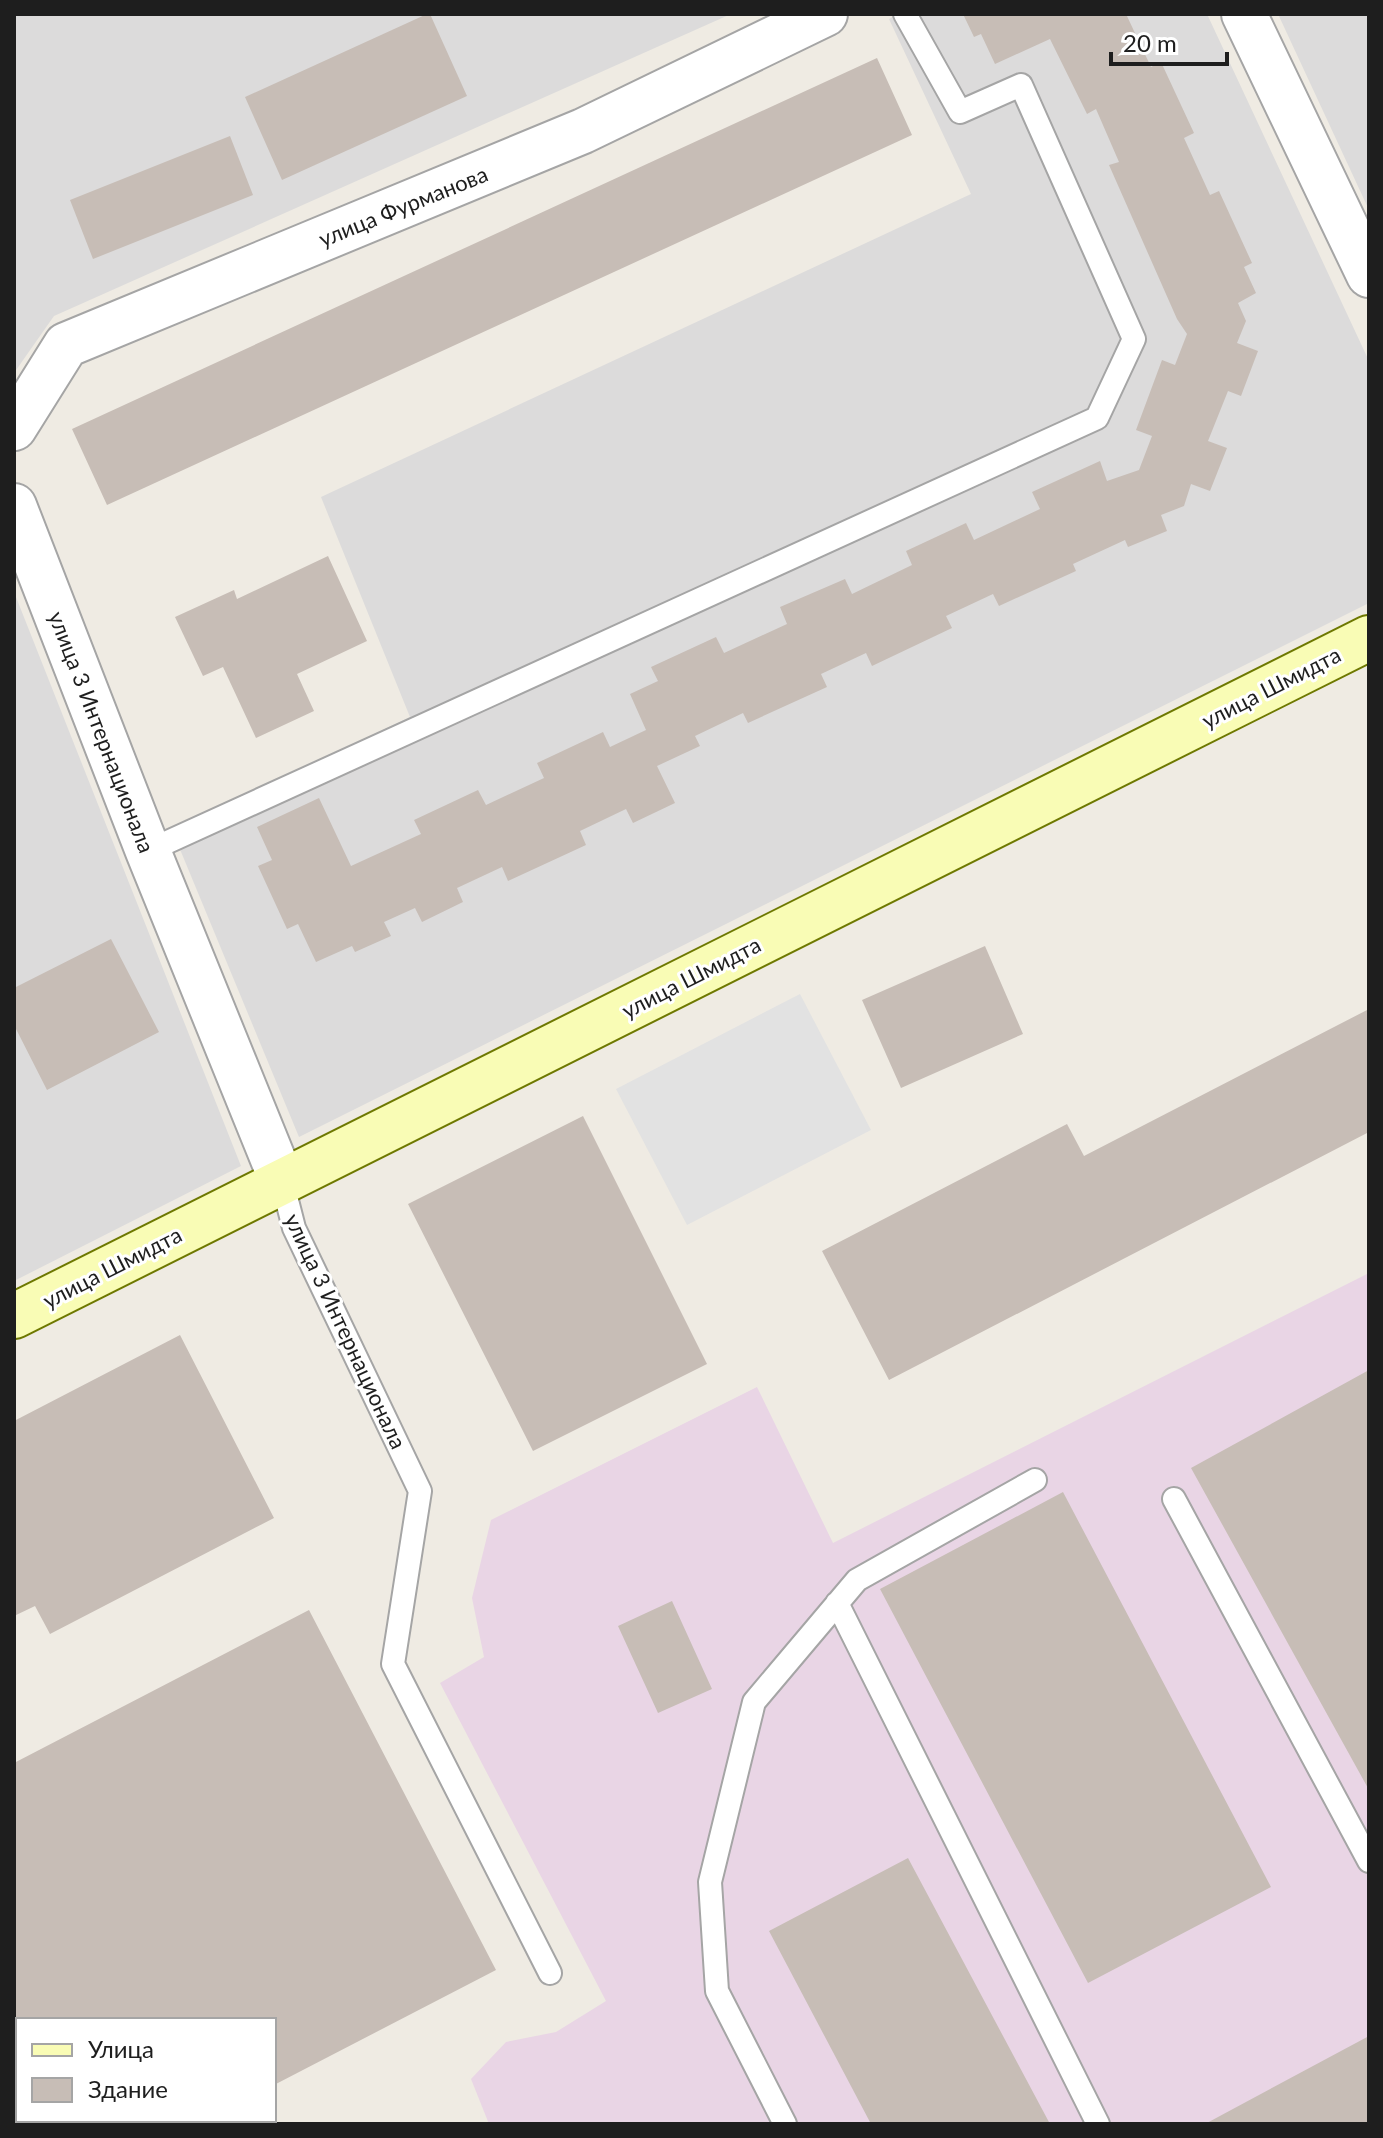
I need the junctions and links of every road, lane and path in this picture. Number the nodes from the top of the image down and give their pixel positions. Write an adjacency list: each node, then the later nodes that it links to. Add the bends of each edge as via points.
1 (825, 14): 5 (street, улица Фурманова, via 583,131 66,345)
2 (905, 14): 8 (lane, via 960,112 1021,85 1134,339 1097,418)
3 (1244, 14): 4 (street)
4 (1369, 275)
5 (14, 428)
6 (14, 506): 8 (street, улица 3 Интернационала)
7 (1369, 638): 9 (main road, улица Шмидта)
8 (148, 851): 9 (street, улица 3 Интернационала)
9 (282, 1181): 10 (main road, улица Шмидта); 15 (lane, улица 3 Интернационала, via 294,1228 420,1491 393,1664)
10 (14, 1316)
11 (1035, 1480): 13 (lane, via 857,1580)
12 (1174, 1499): 14 (lane)
13 (837, 1603): 16 (lane, via 754,1702 710,1882 717,1991); 17 (lane)
14 (1369, 1861)
15 (550, 1973)
16 (785, 2124)
17 (1098, 2124)

